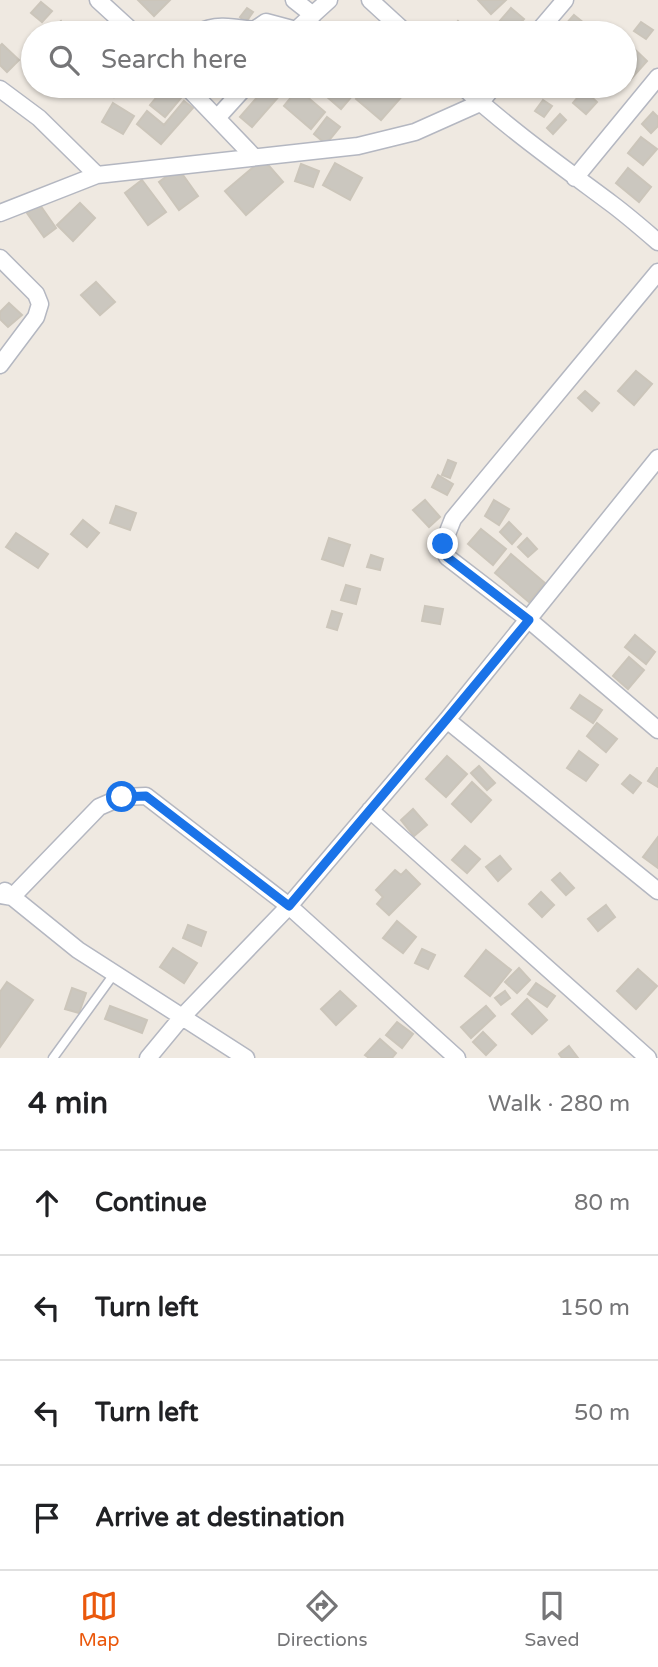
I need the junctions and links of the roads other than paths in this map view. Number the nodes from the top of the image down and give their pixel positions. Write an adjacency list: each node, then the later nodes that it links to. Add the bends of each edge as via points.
1 (99, 0): 7 (street)
2 (295, 0): 6 (street)
3 (329, 0): 6 (street)
4 (370, 0): 9 (street)
5 (557, 3): 10 (street)
6 (313, 15): 8 (street)
7 (121, 21)
8 (307, 21)
9 (393, 21)
10 (545, 21)
11 (658, 77): 21 (street)
12 (0, 89): 20 (street, via 38,118)
13 (198, 98): 18 (street)
14 (235, 98): 18 (street)
15 (475, 98): 17 (street)
16 (484, 98): 17 (street)
17 (480, 103): 19 (street, via 415,132 358,146); 21 (street)
18 (217, 118): 19 (street)
19 (254, 157): 20 (street)
20 (97, 175): 22 (street)
21 (575, 178): 23 (street)
22 (0, 214)
23 (658, 242)
24 (0, 258): 26 (street, via 36,294 40,304 36,317)
25 (658, 272): 28 (street, via 453,519 443,544 447,557)
26 (0, 365)
27 (658, 458): 28 (street)
28 (529, 620): 29 (street); 30 (street)
29 (446, 720): 31 (street); 32 (street)
30 (658, 730)
31 (370, 810): 34 (street); 41 (street)
32 (658, 891)
33 (4, 893): 34 (street, via 99,807 122,797 146,796); 35 (street)
34 (289, 906): 36 (street); 40 (street)
35 (114, 974): 36 (street); 37 (lane)
36 (182, 1017): 38 (street); 39 (street)
37 (53, 1058)
38 (148, 1058)
39 (246, 1058)
40 (457, 1058)
41 (648, 1058)

